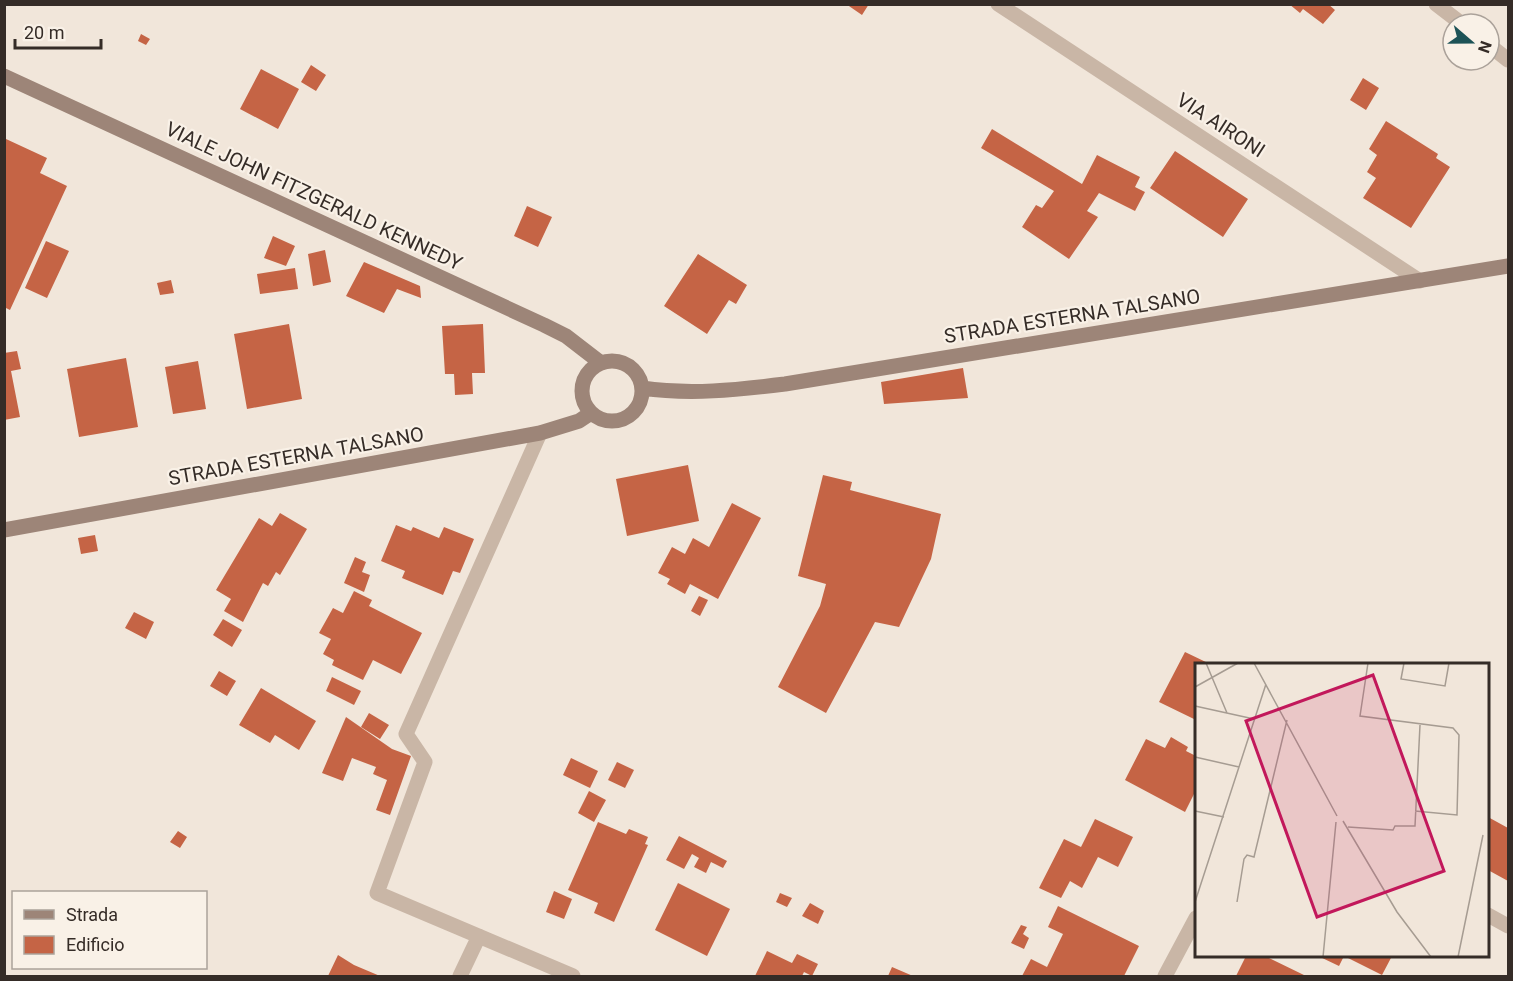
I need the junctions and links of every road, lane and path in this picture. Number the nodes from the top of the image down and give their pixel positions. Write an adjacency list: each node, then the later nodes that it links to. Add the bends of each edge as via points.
1 (998, 4): 4 (street, VIA AIRONI)
2 (4, 76): 5 (street, VIALE JOHN FITZGERALD KENNEDY, via 544,325)
3 (1509, 266): 4 (street, STRADA ESTERNA TALSANO)
4 (1420, 281): 6 (street, STRADA ESTERNA TALSANO, via 785,384 702,392)
5 (602, 363): 6 (street, via 628,365); 7 (street, via 586,375 582,385 585,405)
6 (642, 388): 7 (street, via 639,404 621,420 605,421)
7 (591, 413): 8 (street, STRADA ESTERNA TALSANO, via 579,421)
8 (540, 433): 9 (street, STRADA ESTERNA TALSANO); 13 (street, via 406,734 425,762 377,893)
9 (4, 530)
10 (1489, 916): 12 (street)
11 (1195, 922): 16 (street)
12 (1509, 926)
13 (479, 936): 14 (street); 15 (street)
14 (460, 976)
15 (573, 976)
16 (1165, 976)

